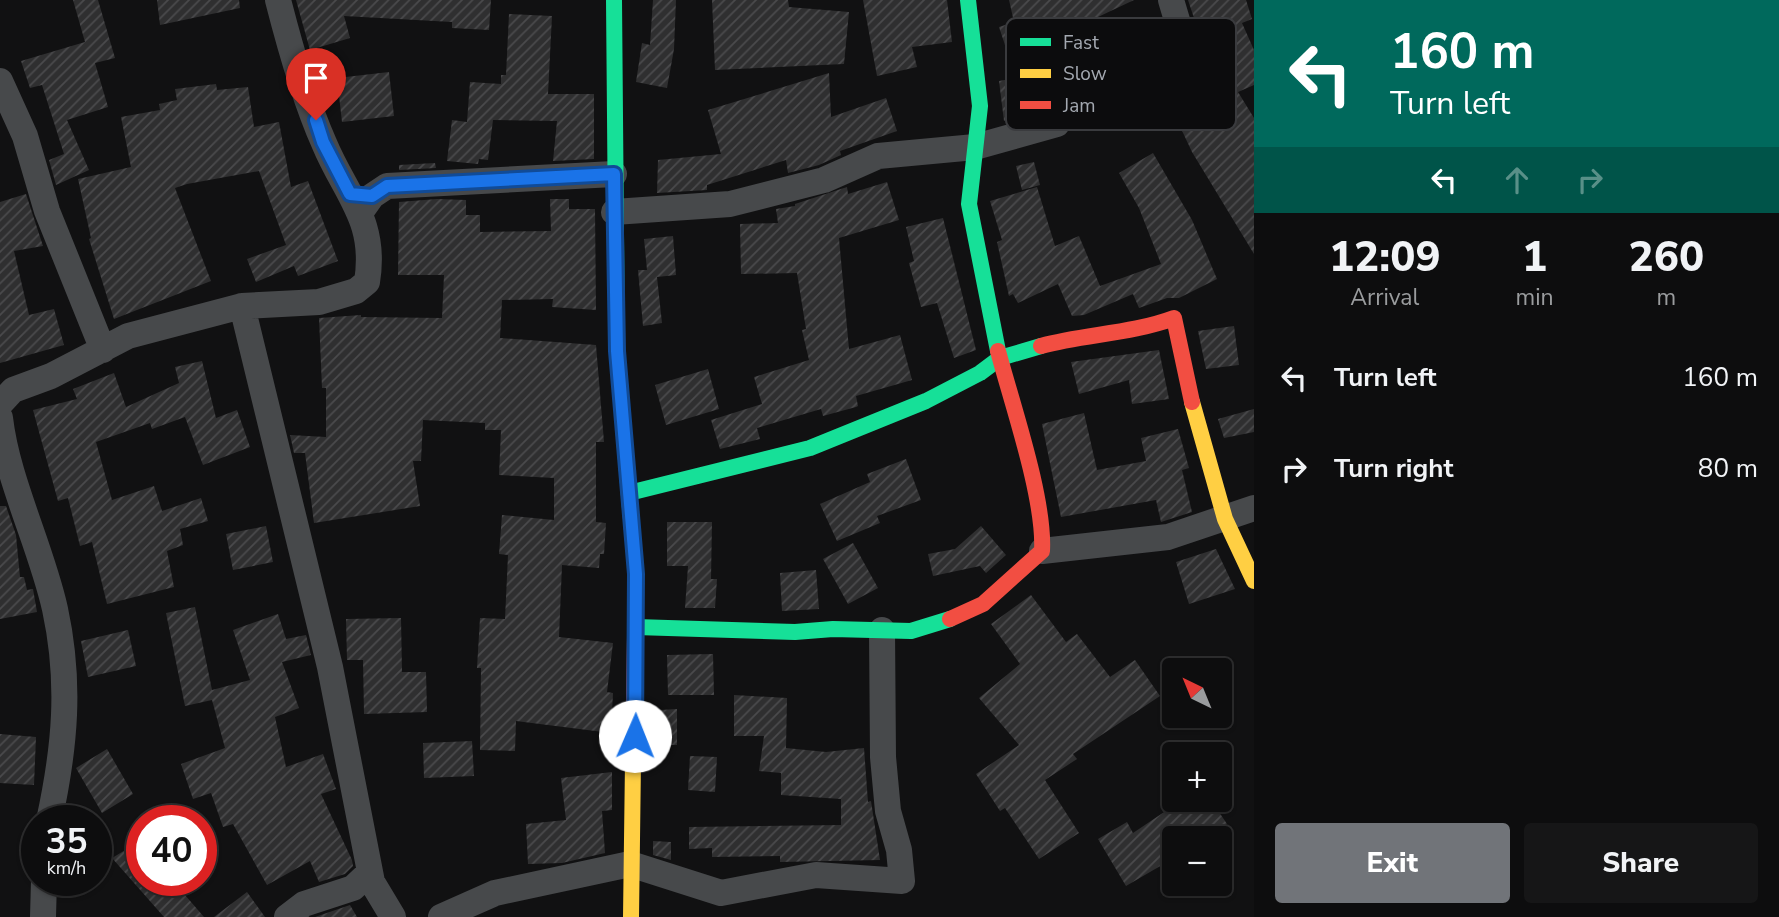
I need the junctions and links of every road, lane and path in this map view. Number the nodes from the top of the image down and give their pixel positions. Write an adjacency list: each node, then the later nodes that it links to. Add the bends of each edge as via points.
1 (278, 0): 10 (street, via 323,142)
2 (614, 0): 9 (street)
3 (968, 0): 8 (street, via 980,106)
4 (1171, 0): 5 (street)
5 (1176, 18)
6 (0, 81): 13 (street, via 25,136 47,211)
7 (1036, 130): 8 (street)
8 (975, 147): 11 (street, via 878,156 824,180 730,204); 14 (street, via 969,204)
9 (614, 174): 10 (street, via 387,186); 11 (street)
10 (361, 201): 12 (street, via 370,261 367,282 356,291 319,302)
11 (614, 212): 17 (street, via 617,351)
12 (242, 306): 13 (street, via 128,336); 26 (street, via 330,667)
13 (103, 349): 15 (street, via 13,390)
14 (1000, 358): 17 (street, via 926,401 810,448); 19 (street, via 1074,337 1144,329 1174,318 1188,389); 20 (street, via 1034,490)
15 (0, 404)
16 (0, 418): 24 (street, via 55,609 66,701 62,763)
17 (629, 493): 22 (street)
18 (1254, 508): 19 (street)
19 (1225, 519): 20 (street, via 1168,537); 21 (street)
20 (1042, 551): 23 (street, via 993,597 965,615 911,631)
21 (1254, 581)
22 (636, 627): 23 (street); 25 (street)
23 (882, 630): 25 (street, via 883,757 902,881 816,875 721,893)
24 (53, 805)
25 (630, 864): 31 (street, via 495,893); 32 (street)
26 (370, 872): 29 (street, via 353,888 304,904); 30 (street)
27 (44, 896): 28 (street)
28 (43, 917)
29 (287, 917)
30 (393, 917)
31 (442, 917)
32 (631, 917)

